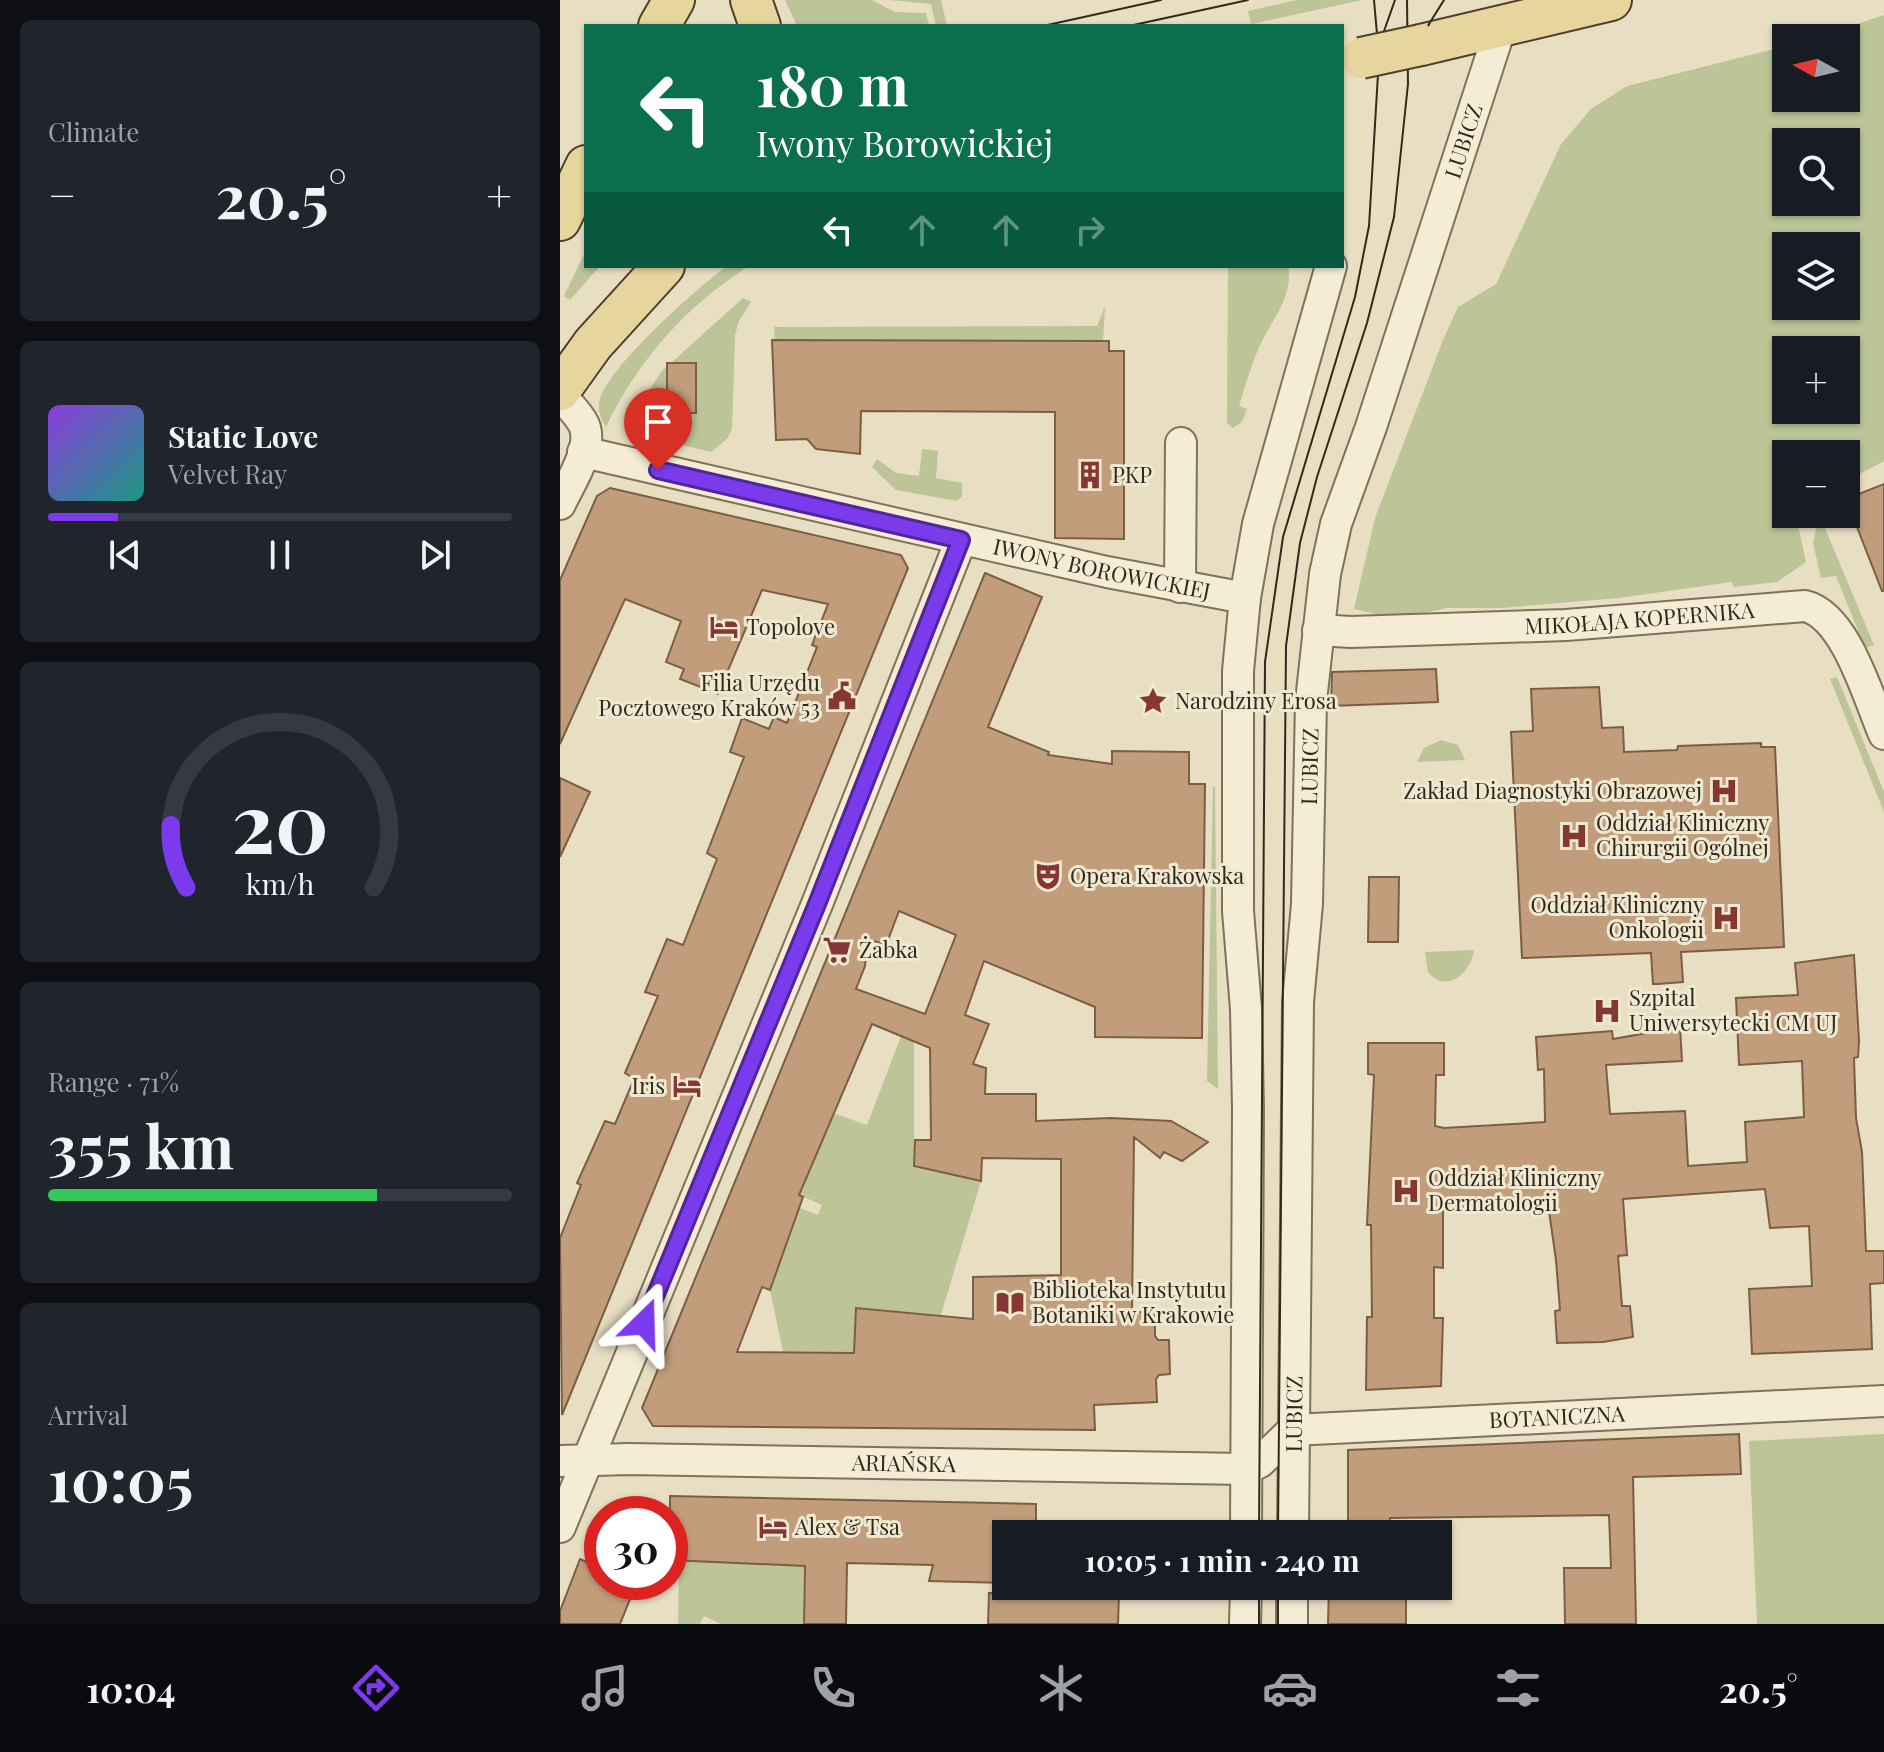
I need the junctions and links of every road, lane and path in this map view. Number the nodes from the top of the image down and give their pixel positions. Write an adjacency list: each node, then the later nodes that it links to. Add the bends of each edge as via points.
1 (674, 0): 5 (main road)
2 (751, 0): 6 (main road)
3 (1611, 0): 4 (main road)
4 (1505, 13): 7 (main road, bridge, via 1421,45); 19 (street, LUBICZ, via 1336,524)
5 (660, 24)
6 (759, 24)
7 (1352, 60)
8 (584, 170): 9 (main road)
9 (560, 220)
10 (662, 268): 12 (main road, via 593,344)
11 (1330, 268): 18 (street, LUBICZ, via 1258,524)
12 (560, 392): 14 (street, via 584,424)
13 (1181, 443): 17 (street)
14 (583, 452): 15 (street); 16 (street, IWONY BOROWICKIEJ)
15 (560, 504)
16 (961, 540): 17 (street, IWONY BOROWICKIEJ); 23 (street, via 817,904)
17 (1180, 587): 18 (street, IWONY BOROWICKIEJ)
18 (1245, 598): 24 (street, LUBICZ, via 1237,709 1238,911 1248,1109)
19 (1318, 630): 20 (street, MIKOŁAJA KOPERNIKA, via 1566,625 1805,606 1820,610 1834,624); 22 (street, LUBICZ, via 1298,1002)
20 (1884, 734)
21 (1884, 1401): 22 (street, BOTANICZNA)
22 (1293, 1430): 24 (street); 26 (street, LUBICZ)
23 (574, 1460): 24 (street, ARIAŃSKA); 27 (street)
24 (1246, 1469): 25 (street, LUBICZ)
25 (1246, 1520)
26 (1293, 1520)
27 (560, 1527)
28 (1246, 1600): 30 (street)
29 (1292, 1600): 31 (street)
30 (1245, 1624)
31 (1292, 1624)

